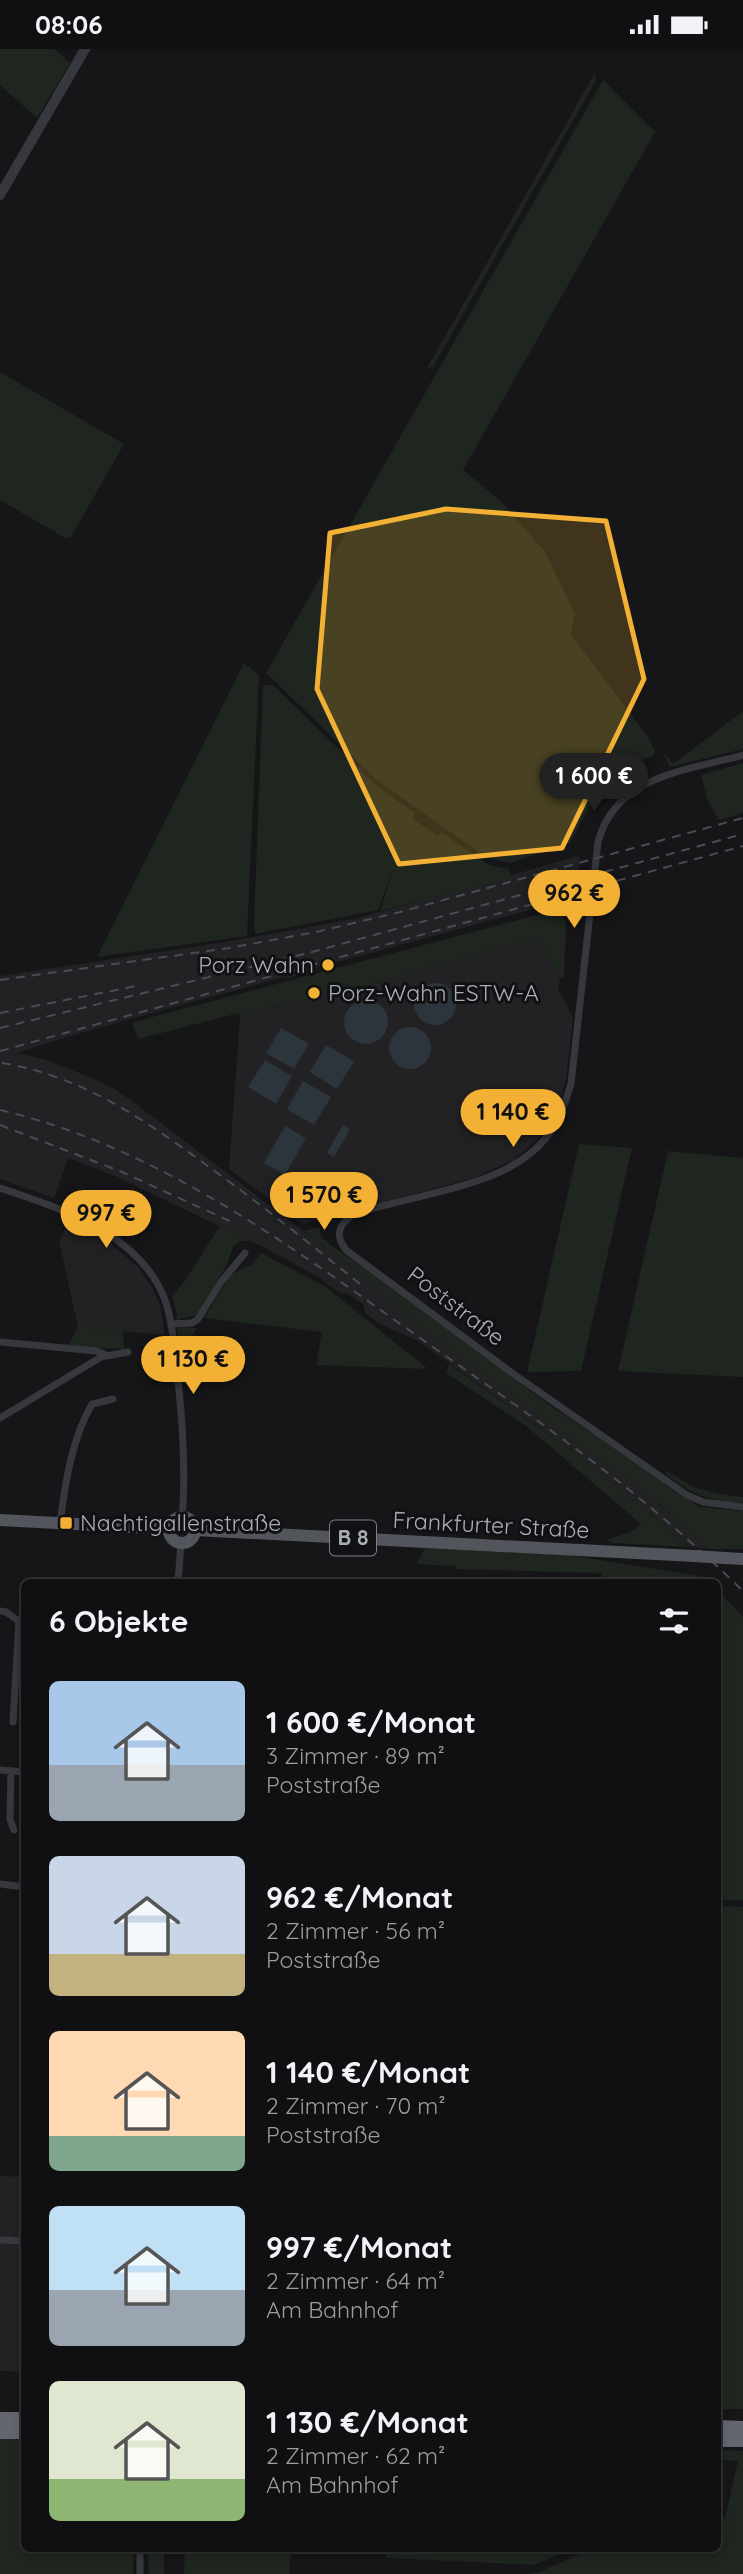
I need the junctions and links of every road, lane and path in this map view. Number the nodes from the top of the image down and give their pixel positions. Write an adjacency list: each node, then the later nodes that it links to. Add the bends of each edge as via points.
1 (85, 49): 2 (street)
2 (0, 195)
3 (743, 755): 12 (street, Poststraße, via 645,783 619,801 605,821 597,854 571,1084 561,1116 546,1139 495,1175 360,1213 345,1220 338,1233 346,1250 687,1495)
4 (0, 1188): 6 (street, via 52,1207 123,1244 156,1281)
5 (246, 1253): 6 (street, via 198,1319)
6 (171, 1324): 13 (street, via 184,1443)
7 (0, 1342): 9 (street)
8 (128, 1352): 9 (street)
9 (106, 1355): 11 (street)
10 (113, 1399): 15 (street, via 92,1404 85,1419 64,1491)
11 (0, 1418)
12 (743, 1507)
13 (182, 1518): 16 (main road); 17 (main road)
14 (0, 1520): 15 (main road)
15 (60, 1523): 16 (main road)
16 (169, 1529): 18 (main road, via 171,1537)
17 (195, 1530): 18 (main road, via 191,1540); 19 (main road, Frankfurter Straße / B 8, bridge)
18 (181, 1543): 20 (street)
19 (743, 1559)
20 (178, 1579)
21 (0, 1611): 22 (street)
22 (21, 1622)
23 (21, 1634): 24 (street)
24 (13, 1722)
25 (0, 1770): 26 (street)
26 (11, 1771): 27 (street); 28 (street)
27 (21, 1772)
28 (14, 1830)
29 (0, 1884): 30 (street)
30 (21, 1887)
31 (0, 2240): 32 (street)
32 (21, 2241)
33 (0, 2419): 34 (highway)
34 (21, 2419)
35 (721, 2427): 36 (highway)
36 (743, 2428)
37 (0, 2432): 38 (highway)
38 (21, 2433)
39 (721, 2440): 40 (highway)
40 (743, 2440)
41 (139, 2552): 42 (street)
42 (140, 2574)

